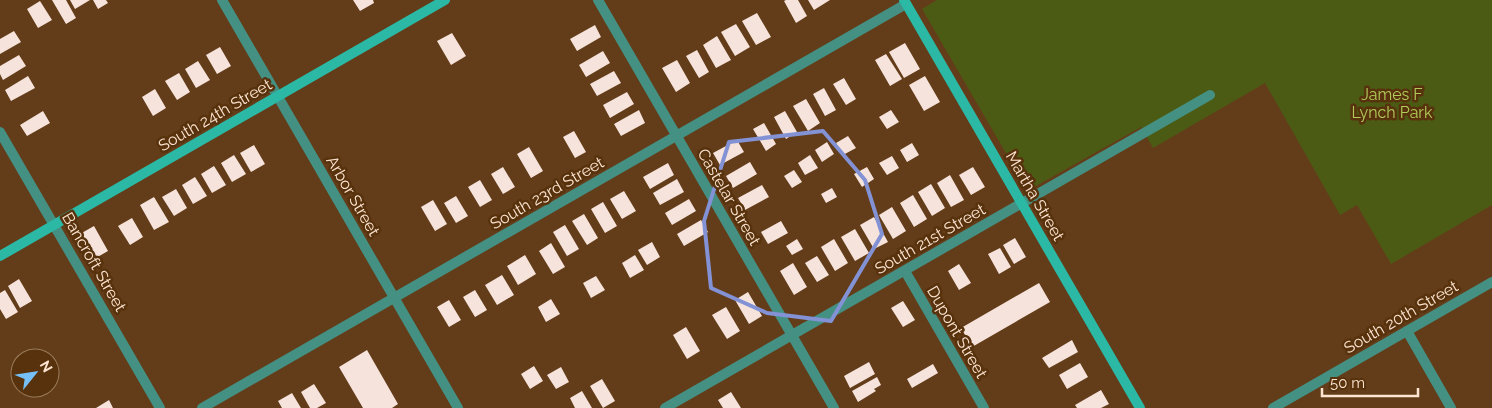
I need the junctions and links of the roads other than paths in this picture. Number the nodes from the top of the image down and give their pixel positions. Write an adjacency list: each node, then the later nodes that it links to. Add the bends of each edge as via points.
1 (222, 0): 6 (street, Arbor Street)
2 (445, 0): 6 (main road, South 24th Street)
3 (598, 0): 8 (street, Castelar Street)
4 (905, 2): 8 (street, South 23rd Street); 9 (main road, Martha Street)
5 (1210, 95): 9 (street, South 21st Street)
6 (278, 96): 10 (main road, South 24th Street); 14 (street, Arbor Street)
7 (0, 132): 10 (street, Bancroft Street)
8 (676, 135): 14 (street, South 23rd Street); 16 (street, Castelar Street)
9 (1022, 204): 12 (street, South 21st Street); 23 (main road, Martha Street)
10 (55, 225): 11 (main road, South 24th Street); 17 (street, Bancroft Street)
11 (0, 256)
12 (905, 271): 16 (street, South 21st Street); 22 (street, Dupont Street)
13 (1492, 282): 15 (street, South 20th Street)
14 (394, 298): 18 (street, South 23rd Street); 19 (street, Arbor Street)
15 (1407, 331): 24 (street, South 20th Street); 25 (street)
16 (792, 335): 20 (street, South 21st Street); 21 (street, Castelar Street)
17 (160, 408)
18 (202, 408)
19 (458, 408)
20 (665, 408)
21 (834, 408)
22 (984, 408)
23 (1140, 408)
24 (1273, 408)
25 (1451, 408)

